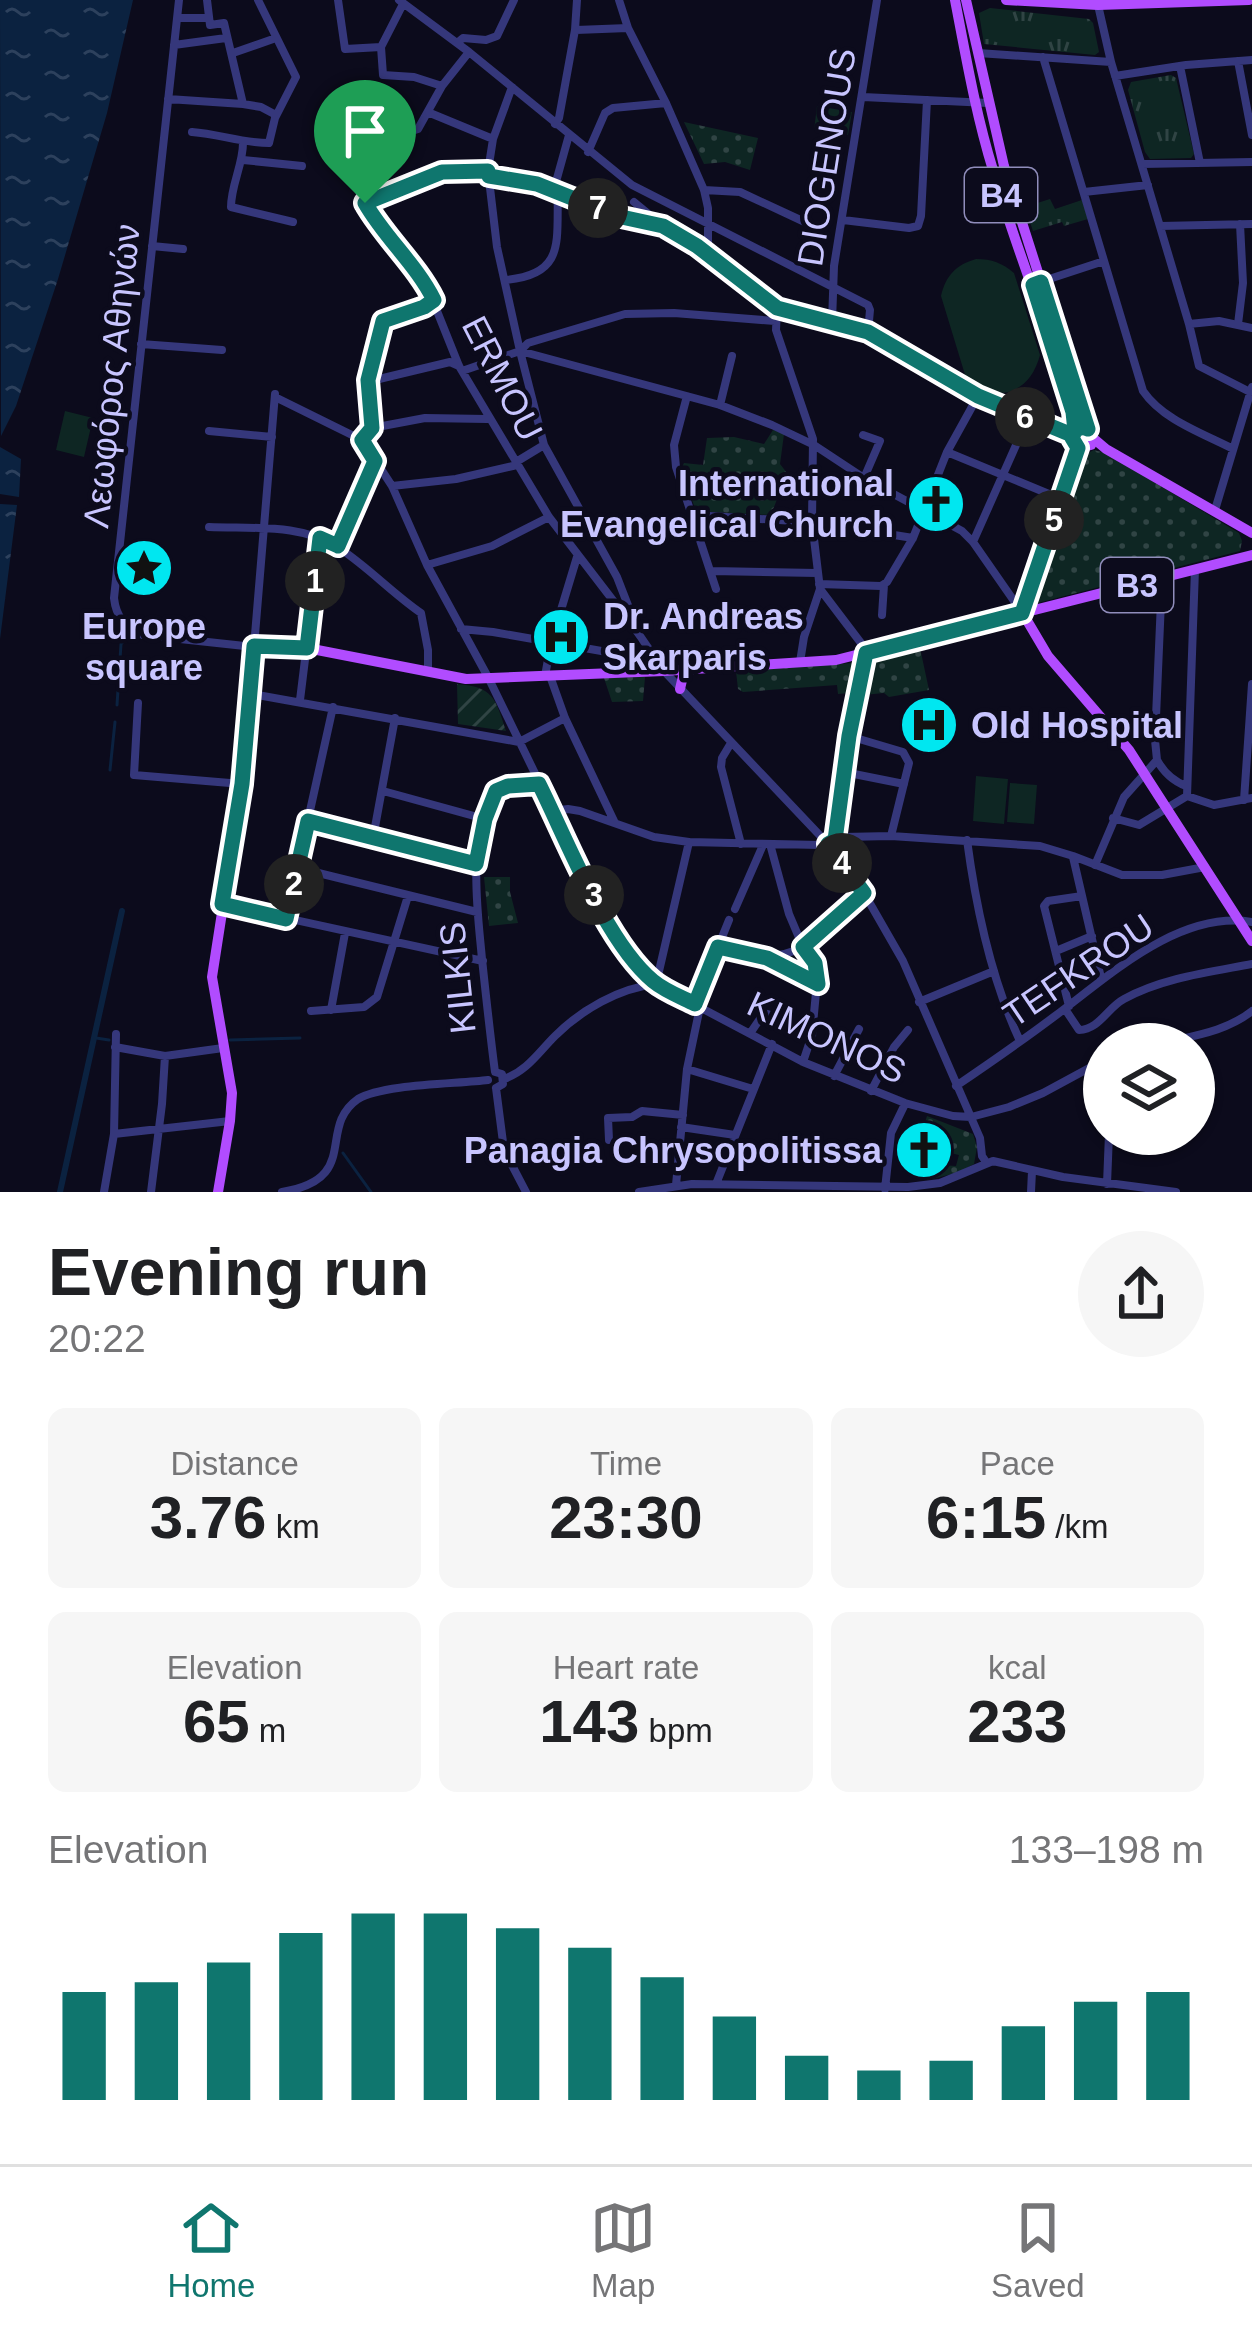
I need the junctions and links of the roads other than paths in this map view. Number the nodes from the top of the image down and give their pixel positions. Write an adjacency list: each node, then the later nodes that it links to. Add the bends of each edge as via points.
1 (179, 0): 17 (street, Λεωφόρος Αθηνών)
2 (207, 0): 18 (street)
3 (258, 0): 22 (street)
4 (338, 0): 25 (street, via 345,49)
5 (514, 0): 23 (street, via 497,36)
6 (577, 0): 20 (street)
7 (619, 0): 19 (street)
8 (877, 0): 37 (street, DIOGENOUS)
9 (956, 0): 42 (main road, B4)
10 (966, 0): 27 (main road, B4)
11 (1006, 0): 13 (main road)
12 (1249, 0): 14 (main road)
13 (1038, 1): 16 (main road)
14 (1207, 1): 16 (main road)
15 (402, 2): 23 (street); 25 (street)
16 (1098, 5): 32 (street)
17 (177, 18): 18 (street); 24 (street, Λεωφόρος Αθηνών)
18 (208, 18): 21 (street, via 210,25 224,22)
19 (628, 28): 20 (street); 40 (street)
20 (575, 30): 46 (street)
21 (226, 38): 24 (street); 28 (street)
22 (276, 38): 28 (street); 44 (street, via 296,77)
23 (457, 43): 26 (street)
24 (174, 45): 38 (street, Λεωφόρος Αθηνών)
25 (381, 47): 35 (street, via 383,75)
26 (469, 52): 35 (street); 36 (street)
27 (978, 52): 29 (street); 42 (main road, B4)
28 (233, 53): 41 (street)
29 (1042, 57): 32 (street); 65 (street)
30 (1252, 60): 31 (street)
31 (1238, 61): 33 (street); 45 (street)
32 (1111, 62): 34 (street)
33 (1180, 66): 34 (street); 57 (street)
34 (1115, 76): 58 (street)
35 (442, 86): 43 (street)
36 (512, 87): 46 (street); 50 (street)
37 (863, 97): 39 (street); 69 (street, DIOGENOUS)
38 (172, 100): 41 (street); 77 (street, Λεωφόρος Αθηνών)
39 (927, 100): 42 (street); 69 (street, via 918,226)
40 (666, 103): 54 (street, via 605,113); 64 (street)
41 (243, 104): 44 (street)
42 (981, 104): 83 (main road, B4)
43 (430, 113): 50 (street); 52 (street, via 418,129)
44 (277, 116): 53 (street, via 269,143)
45 (1251, 121): 48 (street)
46 (555, 124): 49 (street)
47 (191, 132): 53 (street)
48 (1252, 134)
49 (569, 135): 54 (street); 63 (street)
50 (493, 139): 60 (street)
51 (331, 140): 67 (street, ERMOU)
52 (385, 140)
53 (243, 143): 55 (street)
54 (588, 152): 61 (street)
55 (243, 160): 59 (street); 70 (street, via 231,206)
56 (1252, 162): 57 (street)
57 (1201, 163): 58 (street)
58 (1142, 164): 62 (street)
59 (302, 166)
60 (488, 173): 63 (street); 67 (street, via 442,172); 81 (street)
61 (632, 185): 66 (street); 74 (street)
62 (1148, 185): 65 (street); 76 (street)
63 (556, 190): 68 (street); 81 (street, via 549,264 531,277)
64 (704, 190): 71 (street, via 740,192); 74 (street)
65 (1084, 192): 80 (street)
66 (634, 202): 68 (street); 75 (street)
67 (365, 203): 85 (street, ERMOU)
68 (626, 218): 75 (street)
69 (842, 220): 84 (street, DIOGENOUS)
70 (293, 222)
71 (809, 224)
72 (1240, 224): 73 (street); 76 (street); 82 (street)
73 (1252, 224)
74 (709, 225): 79 (street); 84 (street)
75 (663, 226): 79 (street)
76 (1160, 226): 89 (street)
77 (152, 246): 78 (street); 93 (street, Λεωφόρος Αθηνών)
78 (183, 249)
79 (708, 255): 86 (street)
80 (1104, 261): 83 (street); 113 (street, via 1143,391 1164,412)
81 (505, 280): 95 (street)
82 (1248, 283): 90 (street)
83 (1037, 284): 109 (main road, B4)
84 (833, 288): 88 (street, DIOGENOUS); 92 (street, via 870,306)
85 (434, 300): 97 (street, ERMOU); 98 (street, via 383,321)
86 (777, 308): 87 (street); 88 (street)
87 (775, 321): 95 (street, via 625,314); 112 (street)
88 (832, 322): 92 (street)
89 (1189, 324): 90 (street); 99 (street, via 1199,366)
90 (1238, 324): 91 (street)
91 (1252, 328)
92 (868, 332): 101 (street)
93 (141, 344): 94 (street); 148 (street, Λεωφόρος Αθηνών, via 115,609 143,635)
94 (222, 350)
95 (520, 351): 97 (street); 100 (street); 111 (street)
96 (732, 356): 102 (street)
97 (460, 368): 98 (street, via 450,362); 104 (street, ERMOU)
98 (368, 380): 105 (street)
99 (1251, 390): 113 (street)
100 (687, 396): 102 (street); 123 (street, via 674,445)
101 (978, 396): 103 (street); 114 (street)
102 (720, 405): 112 (street)
103 (1028, 418): 109 (street); 117 (street)
104 (488, 419): 105 (street); 116 (street, ERMOU)
105 (372, 428): 110 (street)
106 (209, 430): 108 (street)
107 (863, 435): 118 (street, via 880,441)
108 (272, 437): 110 (street, via 275,395); 128 (street)
109 (1083, 438): 120 (main road); 122 (main road)
110 (362, 440): 115 (street, KIMONOS)
111 (544, 445): 116 (street); 143 (street, via 617,577)
112 (814, 445): 118 (street); 126 (street)
113 (1233, 449): 122 (street)
114 (947, 452): 117 (street); 121 (street)
115 (375, 461): 119 (street, KIMONOS); 133 (street)
116 (516, 463): 119 (street); 124 (street, ERMOU)
117 (1003, 474): 120 (street); 132 (street)
118 (864, 478): 121 (street)
119 (392, 487): 136 (street, KIMONOS)
120 (1060, 500): 144 (main road)
121 (922, 509): 131 (street); 132 (street)
122 (1215, 510): 125 (main road)
123 (692, 515): 126 (street); 138 (street)
124 (549, 517): 135 (street, ERMOU); 136 (street, via 492,546)
125 (1235, 521): 129 (main road); 134 (main road)
126 (812, 522): 131 (street); 140 (street)
127 (209, 527): 128 (street)
128 (265, 528): 130 (street); 148 (street)
129 (1252, 533)
130 (320, 538): 133 (street); 149 (street)
131 (913, 538): 141 (street)
132 (973, 542): 144 (street)
133 (338, 546): 155 (street, via 421,613)
134 (1251, 555): 137 (main road, B3)
135 (577, 556): 143 (street, ERMOU); 147 (street)
136 (427, 565): 146 (street, KIMONOS)
137 (1195, 569): 139 (main road, B3); 177 (street)
138 (712, 571): 140 (street); 142 (street)
139 (1162, 578): 144 (main road, B3); 170 (street)
140 (819, 582): 141 (street); 151 (street); 152 (street)
141 (884, 585): 145 (street)
142 (716, 590)
143 (626, 611): 150 (street, ERMOU)
144 (1022, 613): 151 (main road, B3); 172 (main road)
145 (882, 615)
146 (461, 629): 147 (street); 157 (street, KIMONOS)
147 (551, 644): 150 (street, via 631,656); 156 (street)
148 (254, 646): 149 (main road, B3); 160 (main road)
149 (307, 648): 155 (main road, B3); 161 (street)
150 (647, 649): 154 (street, ERMOU)
151 (866, 653): 152 (main road, B3); 167 (street)
152 (800, 662): 153 (main road, B3)
153 (688, 669): 154 (main road, B3); 159 (main road)
154 (664, 671): 156 (main road, B3); 159 (street, ERMOU)
155 (428, 673): 157 (main road, B3)
156 (548, 676): 157 (main road, B3); 165 (street)
157 (489, 679): 168 (street, KIMONOS)
158 (1252, 684): 166 (street)
159 (680, 689): 169 (street, ERMOU)
160 (252, 694): 161 (street); 173 (main road)
161 (300, 700): 163 (street)
162 (139, 703): 173 (street, via 134,775)
163 (333, 707): 164 (street); 183 (street)
164 (395, 718): 168 (street); 176 (street)
165 (565, 718): 168 (street); 184 (street)
166 (1250, 723): 178 (street)
167 (849, 736): 171 (street); 175 (street, via 903,752)
168 (519, 742): 174 (street, KIMONOS)
169 (731, 743): 189 (street, ERMOU); 190 (street, via 721,767)
170 (1157, 760): 172 (street); 177 (street)
171 (844, 772): 175 (street); 189 (street)
172 (1145, 773): 179 (main road); 181 (street)
173 (242, 784): 200 (main road)
174 (539, 784): 180 (street, KIMONOS); 182 (street, KILKIS, via 496,791)
175 (904, 784): 185 (street)
176 (382, 791): 182 (street); 186 (street)
177 (1187, 791): 178 (street, via 1214,805); 179 (street)
178 (1248, 799)
179 (1167, 806): 181 (street, via 1139,825); 195 (main road)
180 (553, 811): 184 (street); 218 (street, KIMONOS, via 607,921)
181 (1113, 818): 194 (street)
182 (485, 819): 193 (street, KILKIS)
183 (308, 821): 186 (street); 196 (street)
184 (614, 821): 188 (street)
185 (891, 836): 187 (street); 189 (street)
186 (373, 838): 193 (street)
187 (967, 841): 192 (street); 216 (street)
188 (689, 842): 190 (street); 218 (street)
189 (831, 842): 191 (street); 197 (street, ERMOU)
190 (742, 844): 191 (street)
191 (766, 844): 201 (street); 211 (street)
192 (1073, 856): 194 (street); 199 (street)
193 (476, 864): 202 (street, KILKIS)
194 (1095, 865): 195 (street, via 1141,877)
195 (1206, 867): 205 (main road)
196 (298, 868): 198 (street); 203 (street)
197 (864, 893): 211 (street); 220 (street, ERMOU)
198 (408, 896): 202 (street); 209 (street)
199 (1082, 896): 207 (street); 212 (street, via 1043,906)
200 (222, 904): 203 (street); 235 (main road, via 212,977)
201 (735, 909)
202 (477, 911): 214 (street, KILKIS)
203 (286, 919): 206 (street)
204 (730, 920): 210 (street)
205 (1245, 921): 208 (main road); 217 (street, TEFKROU, via 1175,935)
206 (345, 933): 209 (street); 223 (street)
207 (1092, 935): 212 (street); 217 (street)
208 (1252, 941)
209 (396, 942): 214 (street); 223 (street, via 377,997)
210 (718, 947): 213 (street); 221 (street)
211 (803, 947): 213 (street); 219 (street)
212 (1056, 951): 222 (street)
213 (767, 958): 219 (street)
214 (483, 962): 241 (street, KILKIS)
215 (1252, 964): 222 (street, via 1128,997 1089,1030 1074,1026)
216 (994, 970): 220 (street); 232 (street)
217 (1101, 978): 222 (street, TEFKROU)
218 (656, 984): 221 (street, KIMONOS); 241 (street, via 594,1006 524,1070)
219 (818, 984): 231 (street)
220 (919, 1002): 242 (street, ERMOU)
221 (698, 1005): 229 (street, KIMONOS); 238 (street)
222 (1067, 1007): 232 (street, TEFKROU)
223 (331, 1010): 224 (street)
224 (311, 1011)
225 (1252, 1011): 228 (street)
226 (859, 1029): 240 (street)
227 (908, 1030): 244 (street)
228 (1215, 1030)
229 (751, 1032): 231 (street, via 764,1013); 233 (street, KIMONOS)
230 (116, 1034): 234 (street)
231 (812, 1035): 237 (street)
232 (1021, 1042): 242 (street, TEFKROU)
233 (772, 1043): 237 (street, KIMONOS); 243 (street)
234 (115, 1047): 236 (street); 251 (street)
235 (224, 1048): 236 (street); 248 (main road)
236 (165, 1056): 250 (street)
237 (803, 1062): 240 (street, KIMONOS)
238 (688, 1069): 243 (street); 246 (street)
239 (1083, 1071): 247 (street)
240 (834, 1076): 244 (street, KIMONOS)
241 (492, 1080): 266 (street, via 358,1100 341,1121 326,1172); 267 (street, KILKIS, via 504,1150)
242 (956, 1087): 247 (street, ERMOU)
243 (753, 1089): 252 (street)
244 (871, 1091): 245 (street, KIMONOS)
245 (905, 1103): 247 (street, KIMONOS); 261 (street, via 891,1133)
246 (683, 1115): 249 (street); 253 (street, via 608,1118)
247 (971, 1117): 255 (street, ERMOU)
248 (230, 1121): 250 (street); 265 (main road)
249 (681, 1126): 252 (street); 259 (street)
250 (160, 1128): 251 (street); 264 (street)
251 (114, 1133): 263 (street)
252 (735, 1135): 257 (street)
253 (610, 1140)
254 (1108, 1155): 258 (street)
255 (989, 1156): 256 (street); 260 (street)
256 (1032, 1171): 258 (street); 269 (street)
257 (716, 1184): 259 (street); 261 (street)
258 (1107, 1184): 262 (street)
259 (676, 1185): 268 (street)
260 (939, 1187): 261 (street)
261 (885, 1189)
262 (1157, 1191): 270 (street)
263 (104, 1192)
264 (151, 1192)
265 (218, 1192)
266 (282, 1192)
267 (526, 1192)
268 (639, 1192)
269 (1030, 1192)
270 (1176, 1192)

